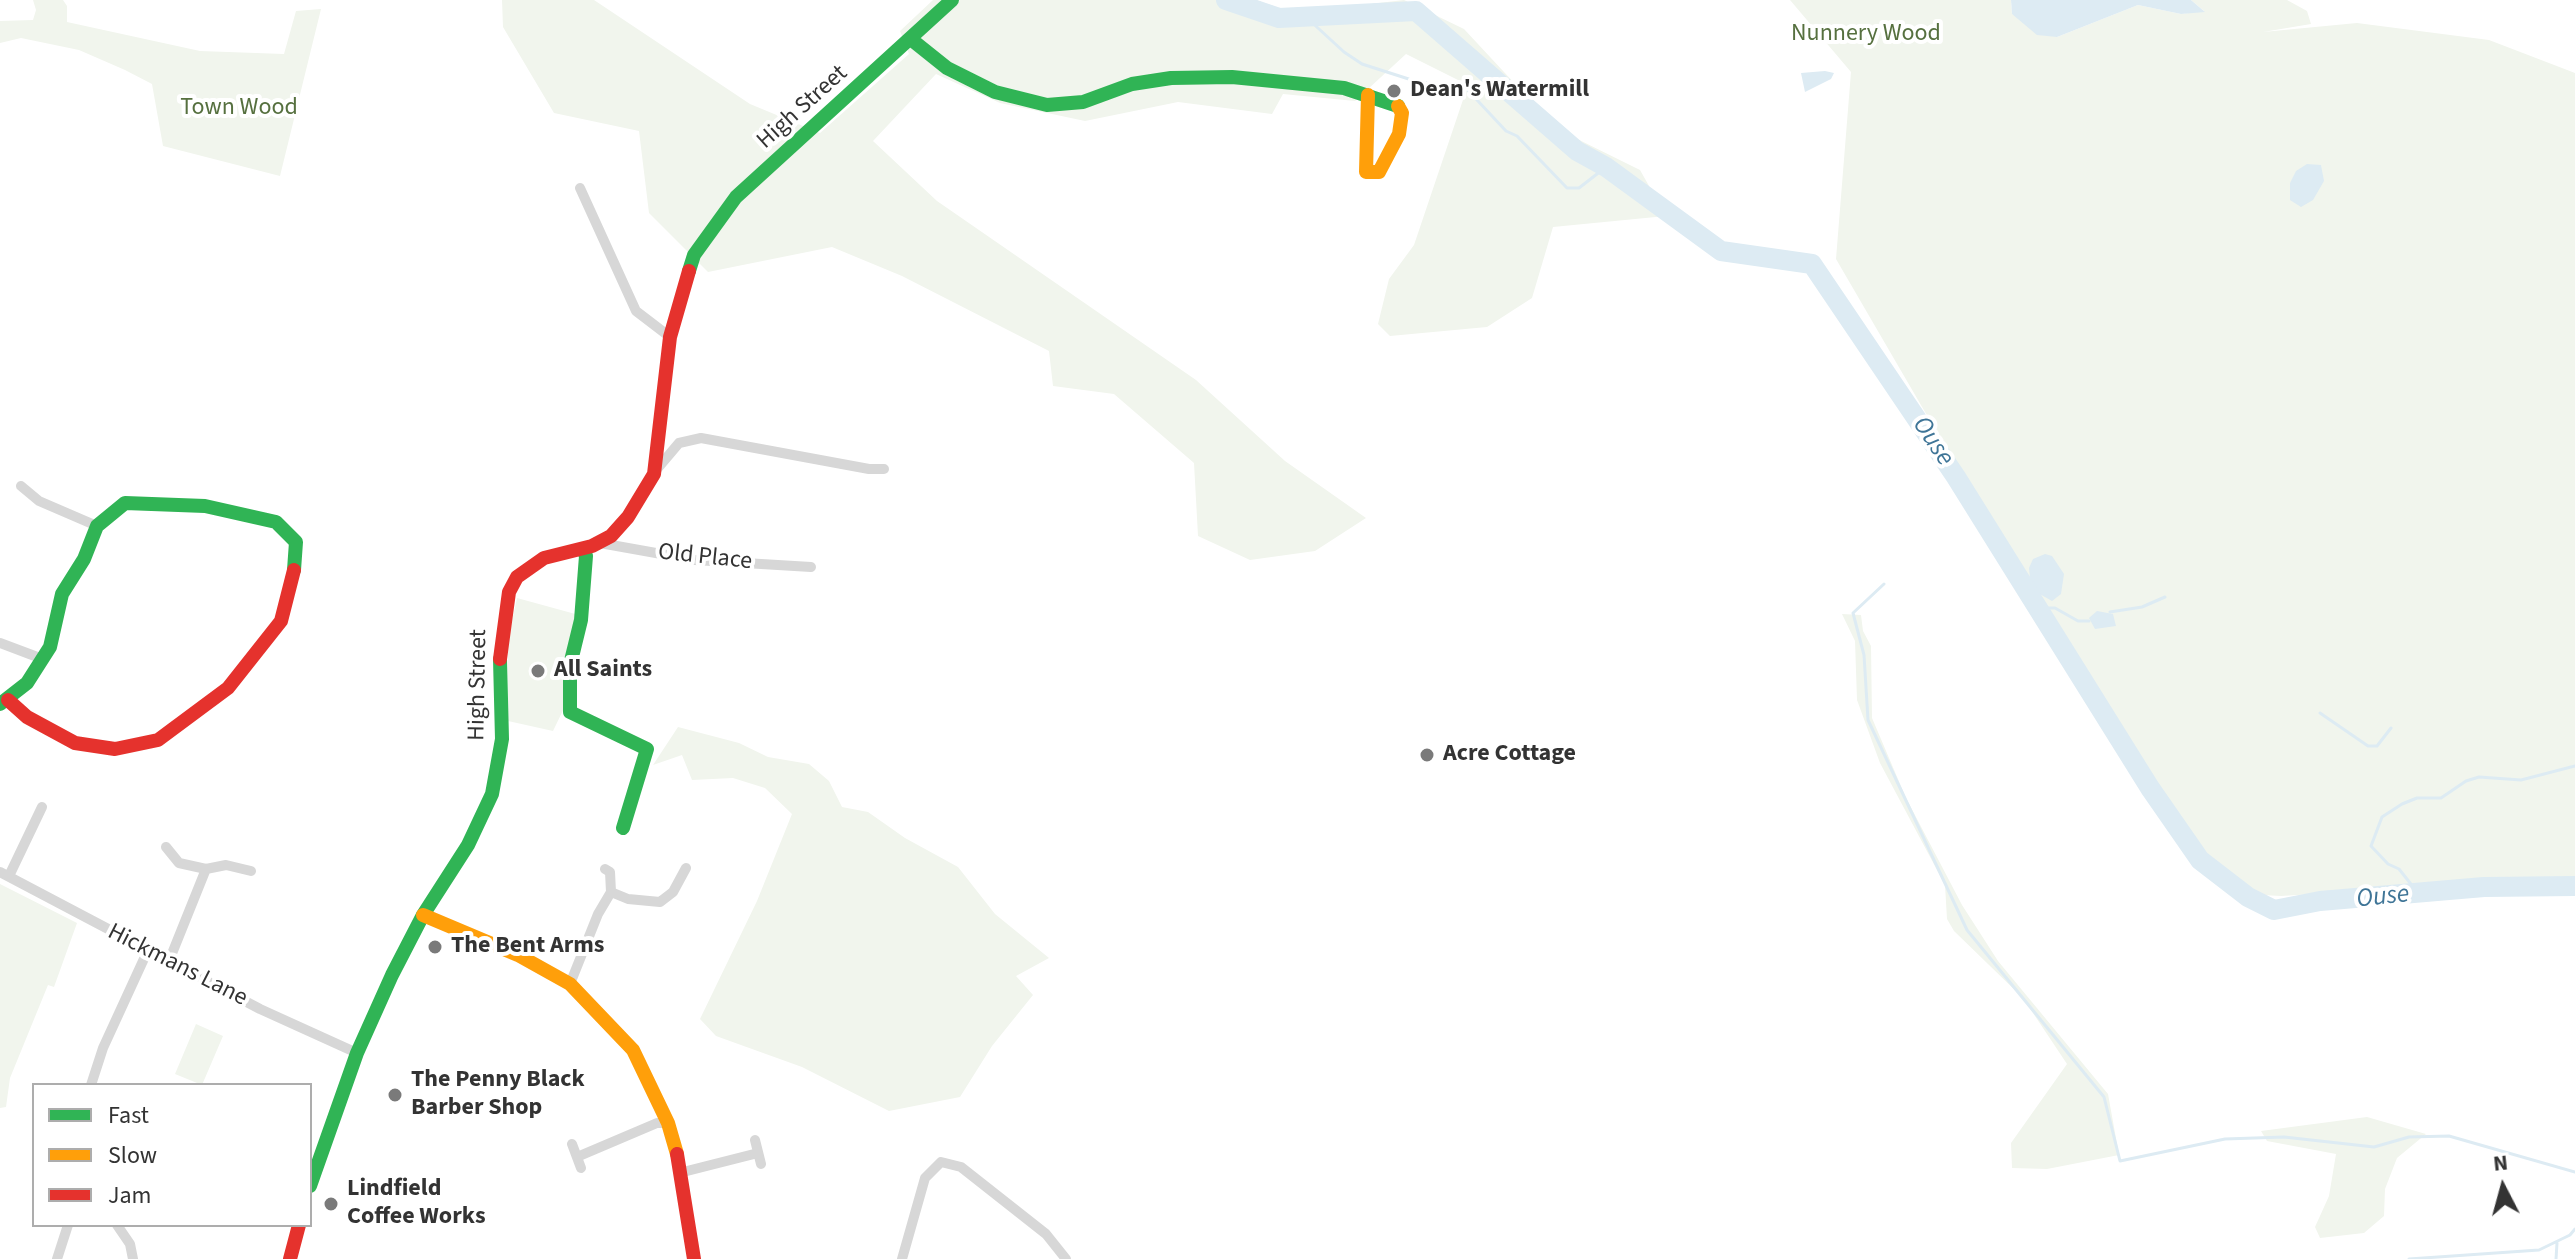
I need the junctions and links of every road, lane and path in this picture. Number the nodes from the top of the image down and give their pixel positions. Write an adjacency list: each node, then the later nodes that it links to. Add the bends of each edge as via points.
1 (952, 0): 2 (street, High Street)
2 (912, 40): 3 (street, via 947,68 995,92 1047,105 1083,102 1132,84 1171,78 1312,83); 5 (street, High Street, via 736,197 694,255)
3 (1368, 95): 3 (street, via 1397,105 1402,113 1399,134 1379,172 1366,172 1364,161)
4 (580, 188): 5 (street, via 636,311)
5 (670, 337): 7 (street, High Street)
6 (884, 469): 7 (street, via 701,438 679,443)
7 (654, 474): 10 (street, High Street, via 628,517)
8 (21, 486): 9 (street, via 39,501)
9 (97, 526): 14 (street, via 62,594 50,647); 15 (street, via 125,503 205,506 276,522 296,542 281,621 228,688 158,740 115,749 75,743)
10 (600, 543): 11 (street, High Street); 12 (street, Old Place, via 695,560)
11 (583, 549): 17 (street, via 570,712 647,749); 25 (street, High Street, via 544,558 517,577 509,592 500,640 502,739 492,794 468,845)
12 (811, 567)
13 (0, 643): 14 (street)
14 (40, 658): 15 (street, via 27,683)
15 (4, 702)
16 (42, 807): 23 (street)
17 (623, 828)
18 (166, 847): 20 (street, via 179,863)
19 (686, 868): 24 (street, via 673,892 660,902)
20 (206, 869): 22 (street, via 226,865); 27 (street)
21 (605, 869): 24 (street, via 610,872)
22 (251, 871)
23 (4, 874): 26 (street, Hickmans Lane)
24 (611, 892): 28 (street)
25 (423, 915): 28 (street, via 518,955); 29 (street, High Street)
26 (148, 950): 27 (street, Hickmans Lane); 30 (street)
27 (169, 961): 29 (street, Hickmans Lane)
28 (570, 984): 31 (street, via 633,1050)
29 (357, 1053): 35 (street, High Street)
30 (92, 1083)
31 (662, 1119): 33 (street, via 579,1162); 34 (street)
32 (755, 1140): 34 (street, via 760,1158)
33 (572, 1144)
34 (683, 1172): 42 (street)
35 (312, 1180)
36 (67, 1227): 39 (street)
37 (118, 1227): 40 (street)
38 (298, 1227): 41 (street)
39 (57, 1259)
40 (133, 1259)
41 (290, 1259)
42 (694, 1259)
43 (902, 1259): 44 (street, via 925,1178 941,1162 961,1167 1046,1234)
44 (1066, 1259)

